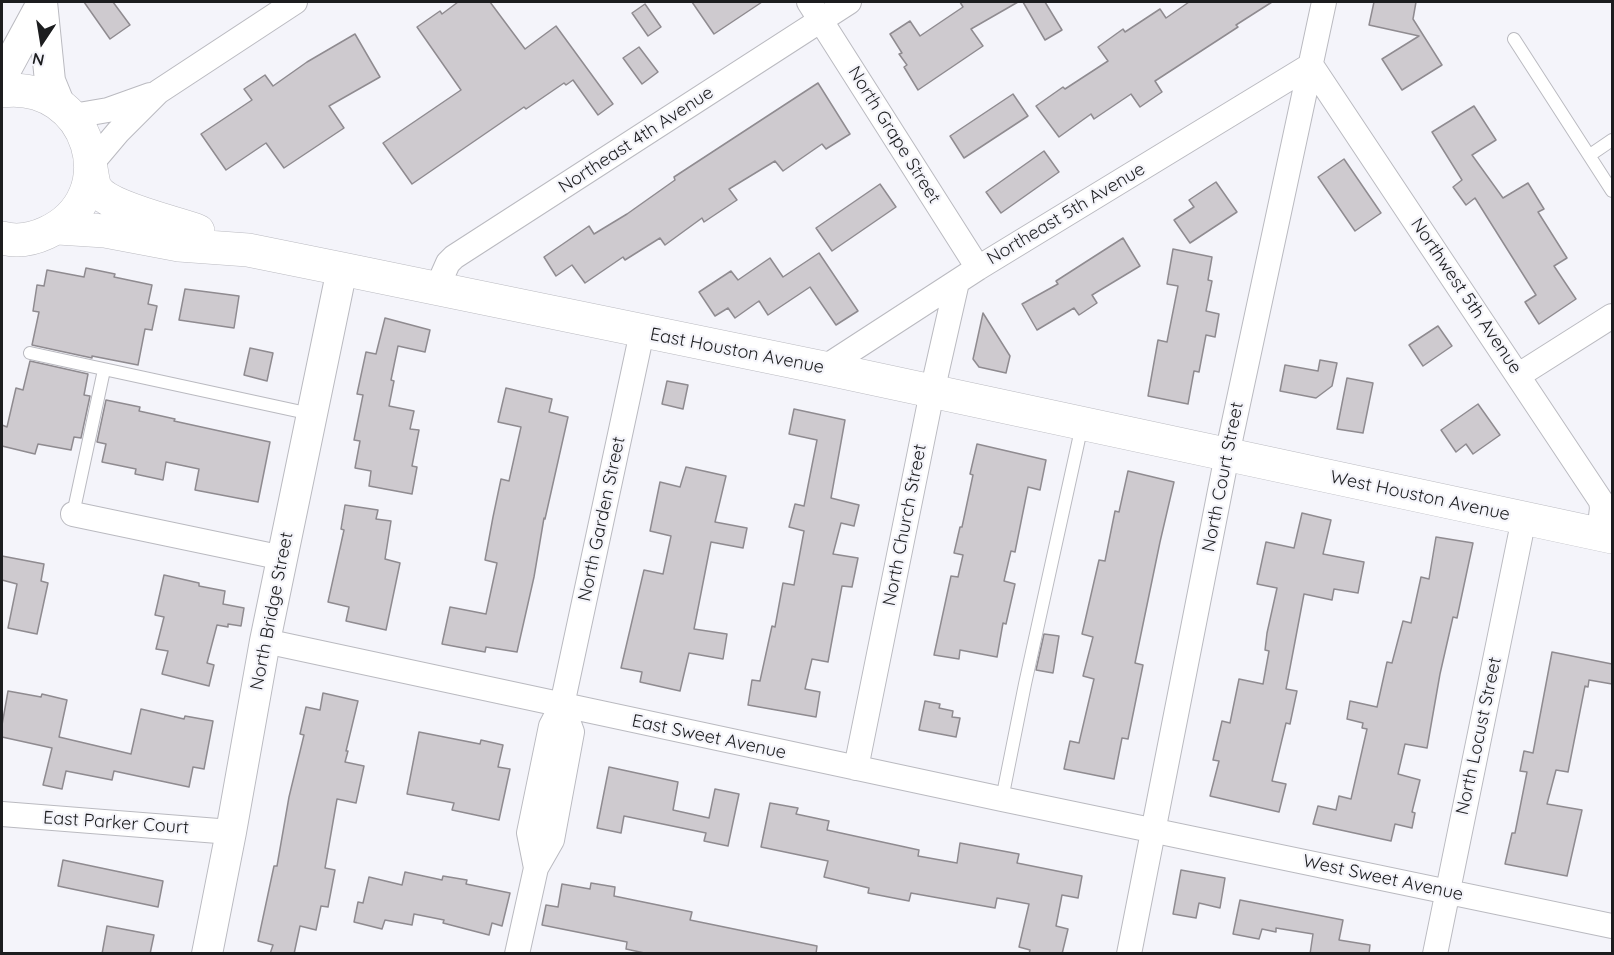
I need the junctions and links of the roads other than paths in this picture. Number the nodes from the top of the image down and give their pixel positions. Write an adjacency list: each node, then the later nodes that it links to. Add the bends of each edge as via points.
1 (295, 2): 10 (street)
2 (849, 2): 5 (street, Northeast 4th Avenue)
3 (1324, 2): 7 (street, North Court Street)
4 (41, 3): 8 (street); 11 (street, via 50,81)
5 (815, 11): 19 (street, North Grape Street); 22 (street, Northeast 4th Avenue, via 454,257)
6 (1514, 39): 13 (lane)
7 (1311, 64): 19 (street, Northeast 5th Avenue); 28 (street, Northwest 5th Avenue); 32 (street, North Court Street)
8 (2, 76)
9 (2, 91): 11 (main road, via 39,93)
10 (158, 92): 11 (street, via 108,110); 14 (street)
11 (66, 110): 14 (main road, East Houston Avenue, via 86,139)
12 (1612, 140): 13 (lane)
13 (1590, 155): 15 (lane)
14 (91, 166): 16 (main road, via 86,191 75,212); 18 (main road, East Houston Avenue, via 96,188 112,201)
15 (1612, 191)
16 (58, 228): 17 (main road, via 34,238); 18 (main road, East Houston Avenue)
17 (2, 238)
18 (248, 250): 20 (main road, East Houston Avenue)
19 (978, 268): 21 (street, Northeast 5th Avenue)
20 (342, 269): 22 (main road, East Houston Avenue); 30 (street, North Bridge Street)
21 (957, 282): 26 (street, Northeast 5th Avenue); 29 (street, North Church Street)
22 (436, 290): 24 (main road, East Houston Avenue)
23 (1612, 316): 28 (street)
24 (642, 332): 26 (main road, East Houston Avenue); 38 (street, North Garden Street)
25 (30, 353): 27 (lane)
26 (824, 368): 29 (main road, East Houston Avenue)
27 (104, 370): 30 (lane); 33 (lane)
28 (1519, 375): 35 (street, Northwest 5th Avenue, via 1601,501)
29 (932, 392): 31 (main road, East Houston Avenue); 39 (street, North Church Street)
30 (311, 414): 36 (street, North Bridge Street)
31 (1082, 424): 32 (main road, East Houston Avenue); 40 (lane)
32 (1227, 454): 34 (main road, West Houston Avenue); 42 (street, North Court Street)
33 (73, 514): 36 (street)
34 (1524, 518): 35 (main road, West Houston Avenue); 44 (street, North Locust Street)
35 (1606, 535)
36 (282, 558): 37 (street, North Bridge Street)
37 (265, 641): 38 (street, East Sweet Avenue); 43 (street, North Bridge Street)
38 (561, 705): 39 (street, East Sweet Avenue); 47 (street, via 572,732 552,840 536,868)
39 (856, 768): 40 (street, East Sweet Avenue)
40 (1002, 800): 42 (street, East Sweet Avenue)
41 (2, 814): 43 (street, East Parker Court)
42 (1153, 831): 44 (street, West Sweet Avenue); 48 (street, North Court Street)
43 (231, 832): 46 (street, North Bridge Street)
44 (1447, 891): 45 (street, West Sweet Avenue); 49 (street, North Locust Street)
45 (1612, 926)
46 (207, 954)
47 (517, 954)
48 (1129, 954)
49 (1435, 954)

